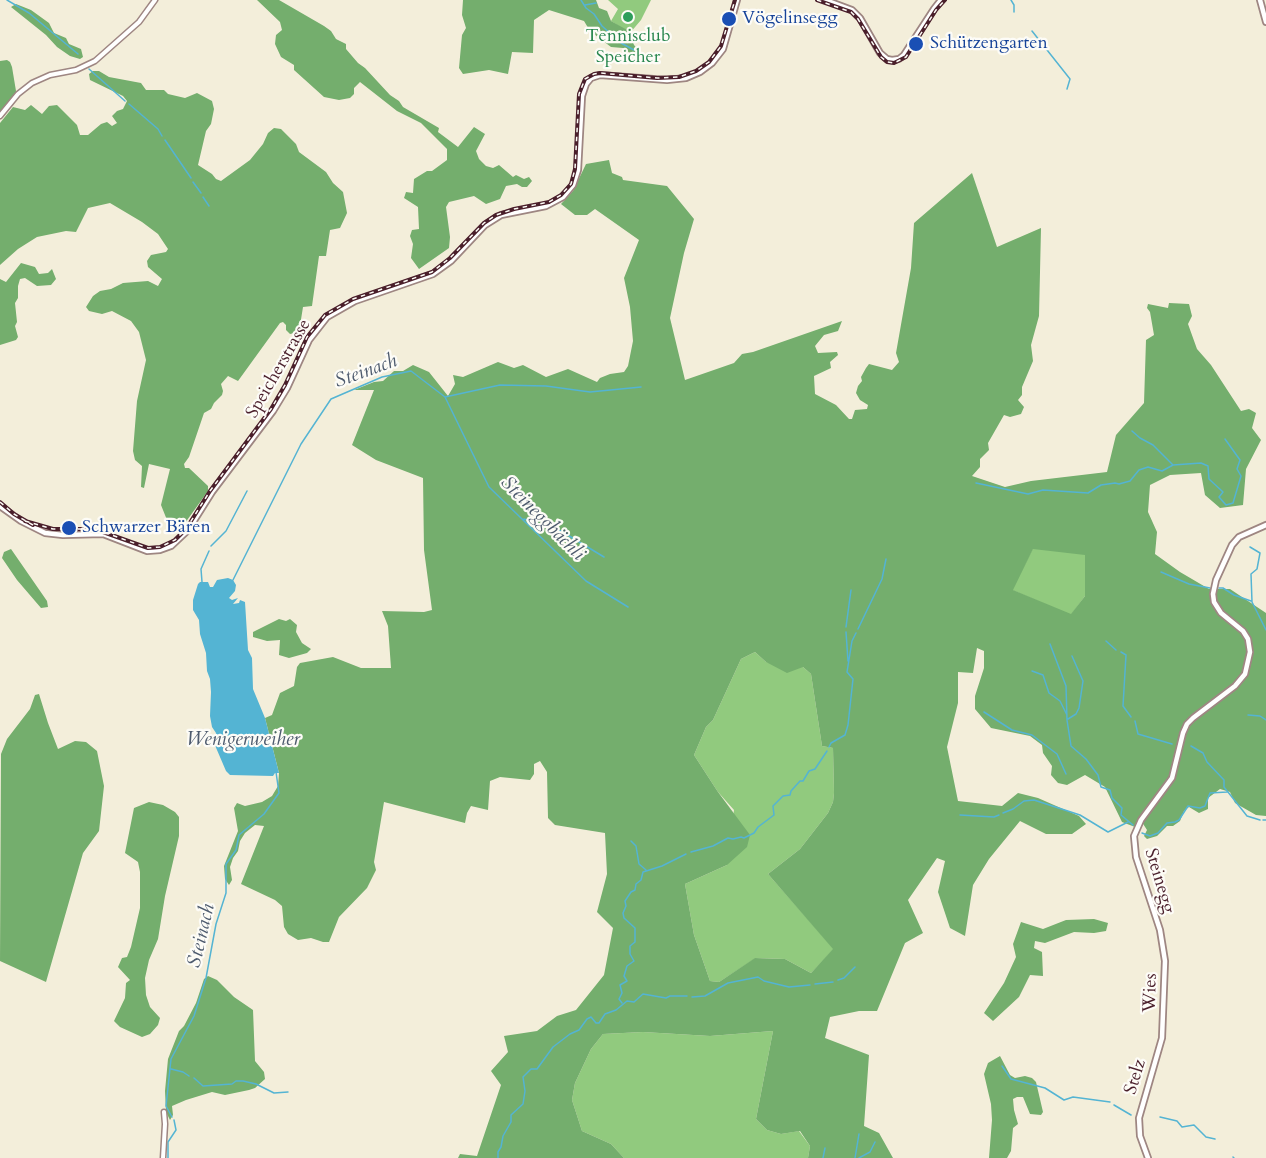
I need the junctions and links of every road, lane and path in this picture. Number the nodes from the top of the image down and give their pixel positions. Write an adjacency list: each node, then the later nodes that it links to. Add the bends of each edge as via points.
1 (155, 0): 7 (street, via 139,22 95,61 32,83)
2 (737, 0): 8 (main road, Speicherstrasse, via 724,45 700,72 667,80 602,75 591,78 582,96 578,170 563,197 551,205 514,211 490,222 447,266 356,301 327,317 309,340 273,411 188,530 171,546 147,551 103,534 45,533)
3 (825, 0): 4 (main road, via 856,14 880,53 892,60 904,55)
4 (941, 0)
5 (1260, 0): 6 (main road)
6 (1266, 22)
7 (0, 116)
8 (0, 506)
9 (1266, 525): 10 (main road, Steinegg, via 1239,537 1232,545 1214,587 1214,602 1221,614 1248,639 1250,652 1245,674 1187,724 1172,778 1135,832 1136,857)
10 (1162, 937): 11 (main road, Wies, via 1165,961)
11 (1159, 1048): 14 (main road, Stelz, via 1140,1113 1139,1131)
12 (164, 1112): 13 (street)
13 (163, 1158)
14 (1148, 1158)

